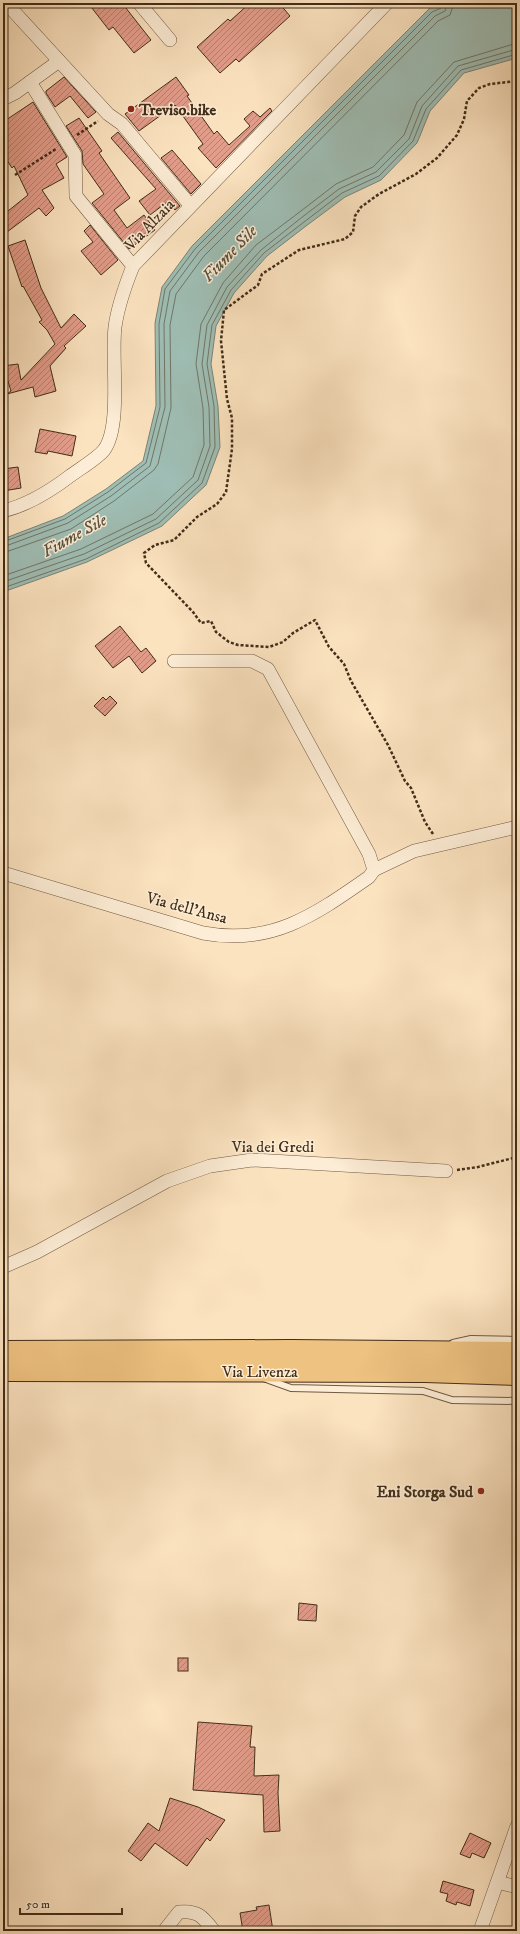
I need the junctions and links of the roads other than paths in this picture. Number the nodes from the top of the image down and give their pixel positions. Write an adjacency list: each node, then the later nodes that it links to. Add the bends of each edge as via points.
1 (6, 3): 5 (street)
2 (139, 3): 4 (street)
3 (387, 3): 8 (street, Via Alzaia)
4 (170, 40)
5 (59, 61): 6 (street); 8 (street, via 108,114 122,124)
6 (30, 82): 7 (street); 9 (street, via 75,155 76,196)
7 (3, 99)
8 (190, 205): 9 (street, Via Alzaia)
9 (133, 266): 10 (street, Via Alzaia, via 122,292 115,328 113,413 111,432 104,450 42,495 23,506)
10 (3, 511)
11 (174, 661): 13 (street, via 252,661 268,669 369,854)
12 (517, 827): 13 (street, Via dell'Ansa, via 414,851)
13 (374, 870): 14 (street, Via dell'Ansa, via 369,877 303,920 272,932 233,937 203,933)
14 (3, 873)
15 (446, 1171): 16 (street, Via dei Gredi, via 252,1160 210,1166 167,1181 50,1245)
16 (3, 1267)
17 (517, 1340): 18 (lane, via 471,1339)
18 (449, 1344)
19 (442, 1346): 21 (lane)
20 (3, 1352): 21 (highway, Via Livenza)
21 (420, 1352): 22 (highway, Via Livenza)
22 (517, 1353)
23 (3, 1370): 24 (highway, Via Livenza)
24 (243, 1371): 25 (highway, Via Livenza, via 417,1370); 26 (lane, via 291,1388 424,1390 452,1400)
25 (517, 1374)
26 (517, 1401)
27 (517, 1826): 28 (street)
28 (498, 1882): 29 (street); 32 (street)
29 (517, 1887)
30 (164, 1931): 31 (street, via 179,1912 190,1911 204,1917)
31 (214, 1931)
32 (480, 1931)

